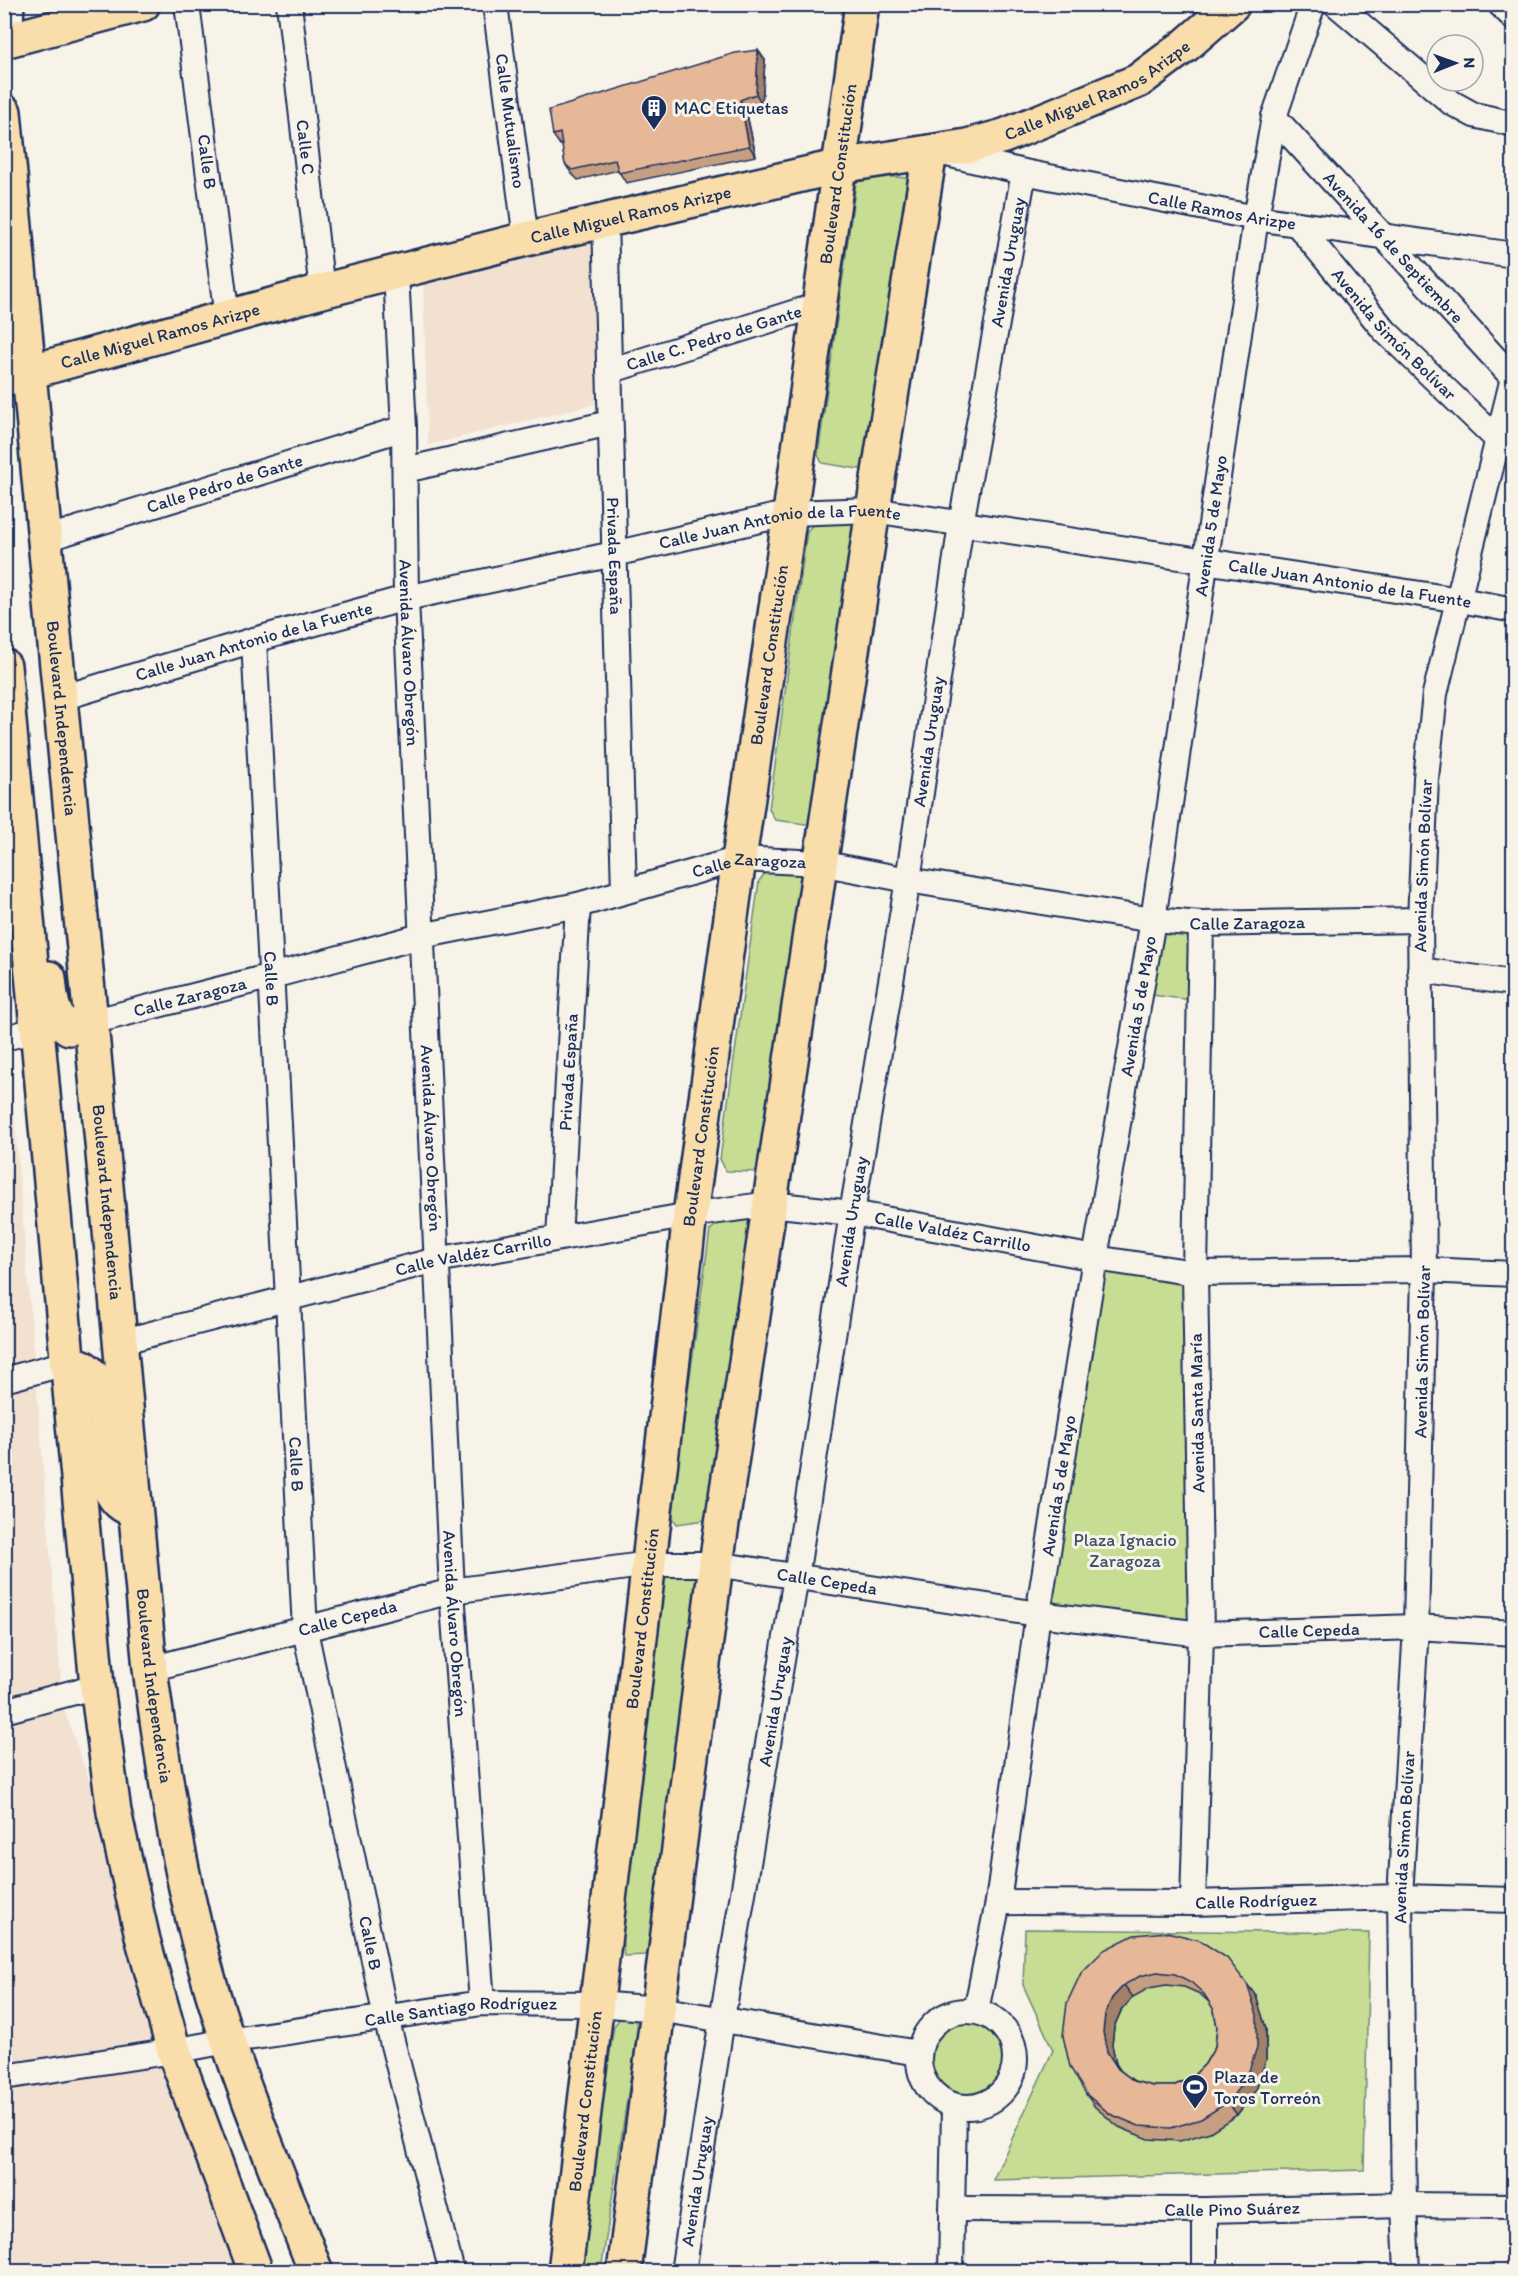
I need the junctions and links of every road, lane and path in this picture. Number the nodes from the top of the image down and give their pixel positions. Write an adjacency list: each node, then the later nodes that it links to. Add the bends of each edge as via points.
1 (7, 4): 12 (street)
2 (187, 4): 29 (street, Calle B)
3 (289, 4): 27 (street, Calle C)
4 (495, 4): 24 (street, Calle Mutualismo)
5 (862, 4): 18 (main road, Boulevard Constitución)
6 (1233, 4): 17 (main road, Calle Miguel Ramos Arizpe, via 1138,81 1004,136)
7 (1313, 4): 15 (street, Avenida 5 de Mayo)
8 (1336, 4): 16 (street, via 1452,103 1473,115)
9 (1500, 4): 11 (street)
10 (141, 5): 12 (main road)
11 (1514, 18)
12 (5, 41): 13 (main road)
13 (4, 51)
14 (4, 112): 31 (main road, Boulevard Independencia)
15 (1274, 117): 20 (street, Avenida 5 de Mayo); 23 (street, Avenida 16 de Septiembre)
16 (1514, 124)
17 (932, 152): 18 (main road, Calle Miguel Ramos Arizpe); 19 (street, Calle Ramos Arizpe); 37 (main road)
18 (840, 166): 21 (main road, Calle Miguel Ramos Arizpe); 28 (main road, Boulevard Constitución)
19 (1024, 172): 20 (street, Calle Ramos Arizpe); 39 (street, Avenida Uruguay)
20 (1256, 218): 22 (street, Calle Ramos Arizpe); 42 (street, Avenida 5 de Mayo)
21 (605, 220): 24 (main road, Calle Miguel Ramos Arizpe); 30 (street, Privada España)
22 (1298, 225): 23 (street, Calle Ramos Arizpe); 35 (street, Avenida Simón Bolívar, via 1385,332)
23 (1384, 236): 25 (street, Calle Ramos Arizpe); 32 (street, Avenida 16 de Septiembre)
24 (526, 238): 26 (main road, Calle Miguel Ramos Arizpe)
25 (1514, 255)
26 (396, 273): 27 (main road, Calle Miguel Ramos Arizpe); 34 (street, Avenida Álvaro Obregón)
27 (322, 291): 29 (main road, Calle Miguel Ramos Arizpe)
28 (818, 305): 30 (street, Calle C. Pedro de Gante); 38 (main road, Boulevard Constitución)
29 (227, 318): 31 (main road, Calle Miguel Ramos Arizpe)
30 (609, 370): 33 (street, Privada España)
31 (17, 377): 40 (main road, Boulevard Independencia)
32 (1513, 379): 35 (street, Avenida Simón Bolívar)
33 (610, 423): 36 (street); 41 (street, Privada España)
34 (404, 428): 36 (street, Avenida Álvaro Obregón); 40 (street, Calle Pedro de Gante)
35 (1497, 439): 44 (street, Avenida Simón Bolívar)
36 (405, 470): 43 (street, Avenida Álvaro Obregón)
37 (873, 510): 38 (street, Calle Juan Antonio de la Fuente); 39 (street, Calle Juan Antonio de la Fuente); 51 (main road)
38 (790, 513): 41 (street, Calle Juan Antonio de la Fuente); 50 (main road, Boulevard Constitución)
39 (962, 524): 42 (street, Calle Juan Antonio de la Fuente); 52 (street, Avenida Uruguay)
40 (45, 539): 48 (main road, Boulevard Independencia)
41 (614, 554): 43 (street, Calle Juan Antonio de la Fuente); 53 (street, Privada España)
42 (1207, 561): 44 (street, Calle Juan Antonio de la Fuente); 56 (street, Avenida 5 de Mayo)
43 (406, 598): 46 (street, Calle Juan Antonio de la Fuente); 59 (street, Avenida Álvaro Obregón)
44 (1460, 600): 45 (street, Calle Juan Antonio de la Fuente); 57 (street, Avenida Simón Bolívar, via 1435,694 1426,777)
45 (1514, 610)
46 (255, 640): 48 (street, Calle Juan Antonio de la Fuente); 61 (street, Calle B)
47 (4, 666): 49 (main road)
48 (61, 698): 63 (main road, Boulevard Independencia)
49 (6, 706): 54 (main road)
50 (739, 859): 51 (street, Calle Zaragoza); 53 (street, Calle Zaragoza); 68 (main road, Boulevard Constitución)
51 (820, 863): 52 (street, Calle Zaragoza); 66 (main road)
52 (908, 880): 56 (street, Calle Zaragoza); 67 (street, Avenida Uruguay)
53 (624, 891): 55 (street, Calle Zaragoza)
54 (24, 898): 63 (main road, via 42,922 56,1016 69,1028); 64 (main road)
55 (578, 904): 59 (street, Calle Zaragoza); 69 (street, Privada España)
56 (1153, 920): 58 (street, Calle Zaragoza); 70 (street, Avenida 5 de Mayo)
57 (1420, 920): 58 (street, Calle Zaragoza); 60 (street, Avenida Simón Bolívar)
58 (1201, 924): 73 (street, Avenida Santa María)
59 (421, 936): 61 (street, Calle Zaragoza); 71 (street, Avenida Álvaro Obregón)
60 (1420, 970): 62 (street); 72 (street, Avenida Simón Bolívar)
61 (272, 976): 63 (street, Calle Zaragoza); 75 (street, Calle B)
62 (1514, 983)
63 (91, 1022): 76 (main road, Boulevard Independencia)
64 (37, 1030): 65 (street); 77 (main road)
65 (4, 1038)
66 (770, 1204): 67 (street, Calle Valdéz Carrillo); 68 (street, Calle Valdéz Carrillo); 81 (main road)
67 (852, 1213): 70 (street, Calle Valdéz Carrillo); 82 (street, Avenida Uruguay)
68 (690, 1215): 69 (street, Calle Valdéz Carrillo); 80 (main road, Boulevard Constitución)
69 (559, 1238): 71 (street, Calle Valdéz Carrillo)
70 (1095, 1258): 73 (street, Calle Valdéz Carrillo); 84 (street, Avenida 5 de Mayo)
71 (436, 1260): 75 (street, Calle Valdéz Carrillo); 83 (street, Avenida Álvaro Obregón)
72 (1424, 1270): 73 (street, Calle Valdéz Carrillo); 74 (street, Calle Valdéz Carrillo); 85 (street, Avenida Simón Bolívar)
73 (1195, 1273): 88 (street, Avenida Santa María)
74 (1514, 1274)
75 (288, 1299): 76 (street, Calle Valdéz Carrillo); 86 (street, Calle B)
76 (120, 1342): 79 (main road, Boulevard Independencia)
77 (66, 1363): 78 (street); 79 (main road, via 76,1363 88,1370 100,1387 110,1490 116,1501); 90 (main road)
78 (4, 1380)
79 (135, 1510): 89 (main road, Boulevard Independencia)
80 (649, 1564): 81 (street, Calle Cepeda); 83 (street, Calle Cepeda); 97 (main road, Boulevard Constitución)
81 (716, 1564): 82 (street, Calle Cepeda); 98 (main road)
82 (796, 1576): 84 (street, Calle Cepeda); 101 (street, Avenida Uruguay)
83 (452, 1592): 86 (street, Calle Cepeda); 96 (street, Avenida Álvaro Obregón)
84 (1038, 1614): 88 (street, Calle Cepeda); 94 (street, Avenida 5 de Mayo)
85 (1416, 1627): 87 (street, Calle Cepeda); 88 (street, Calle Cepeda); 92 (street, Avenida Simón Bolívar)
86 (305, 1630): 89 (street, Calle Cepeda); 100 (street, Calle B)
87 (1514, 1633)
88 (1201, 1634): 95 (street, Avenida Santa María)
89 (150, 1669): 102 (main road, Boulevard Independencia, via 184,1879)
90 (96, 1686): 91 (street); 103 (main road, via 114,1812 143,1940)
91 (4, 1711)
92 (1400, 1897): 93 (street, Calle Rodríguez); 95 (street, Calle Rodríguez); 107 (street, Avenida Simón Bolívar)
93 (1514, 1900)
94 (998, 1902): 95 (street, Calle Rodríguez); 99 (street, Avenida 5 de Mayo)
95 (1193, 1903)
96 (482, 2003): 97 (street, Calle Santiago Rodríguez); 100 (street, Calle Santiago Rodríguez)
97 (597, 2004): 98 (street, Calle Santiago Rodríguez); 114 (main road, Boulevard Constitución)
98 (659, 2009): 101 (street, Calle Santiago Rodríguez); 115 (main road)
99 (976, 2011): 104 (street, via 945,2015 922,2038); 106 (street, via 1003,2026 1015,2055 1014,2070 998,2097 969,2108)
100 (386, 2018): 102 (street, Calle Santiago Rodríguez); 113 (street, Calle B)
101 (722, 2019): 104 (street, Calle Santiago Rodríguez); 116 (street, Avenida Uruguay)
102 (227, 2041): 103 (street, Calle Santiago Rodríguez); 112 (main road, Boulevard Independencia)
103 (174, 2051): 105 (street, Calle Santiago Rodríguez); 111 (main road)
104 (918, 2053): 106 (street, via 919,2071 926,2087)
105 (4, 2077)
106 (954, 2107): 109 (street)
107 (1404, 2205): 108 (street, Calle Pino Suárez); 110 (street, Calle Pino Suárez); 119 (street, Avenida Simón Bolívar)
108 (1514, 2206)
109 (952, 2209): 110 (street, Calle Pino Suárez); 117 (street)
110 (1205, 2210): 118 (street)
111 (256, 2271)
112 (316, 2271)
113 (452, 2271)
114 (565, 2271)
115 (624, 2271)
116 (683, 2271)
117 (951, 2271)
118 (1205, 2271)
119 (1407, 2271)

